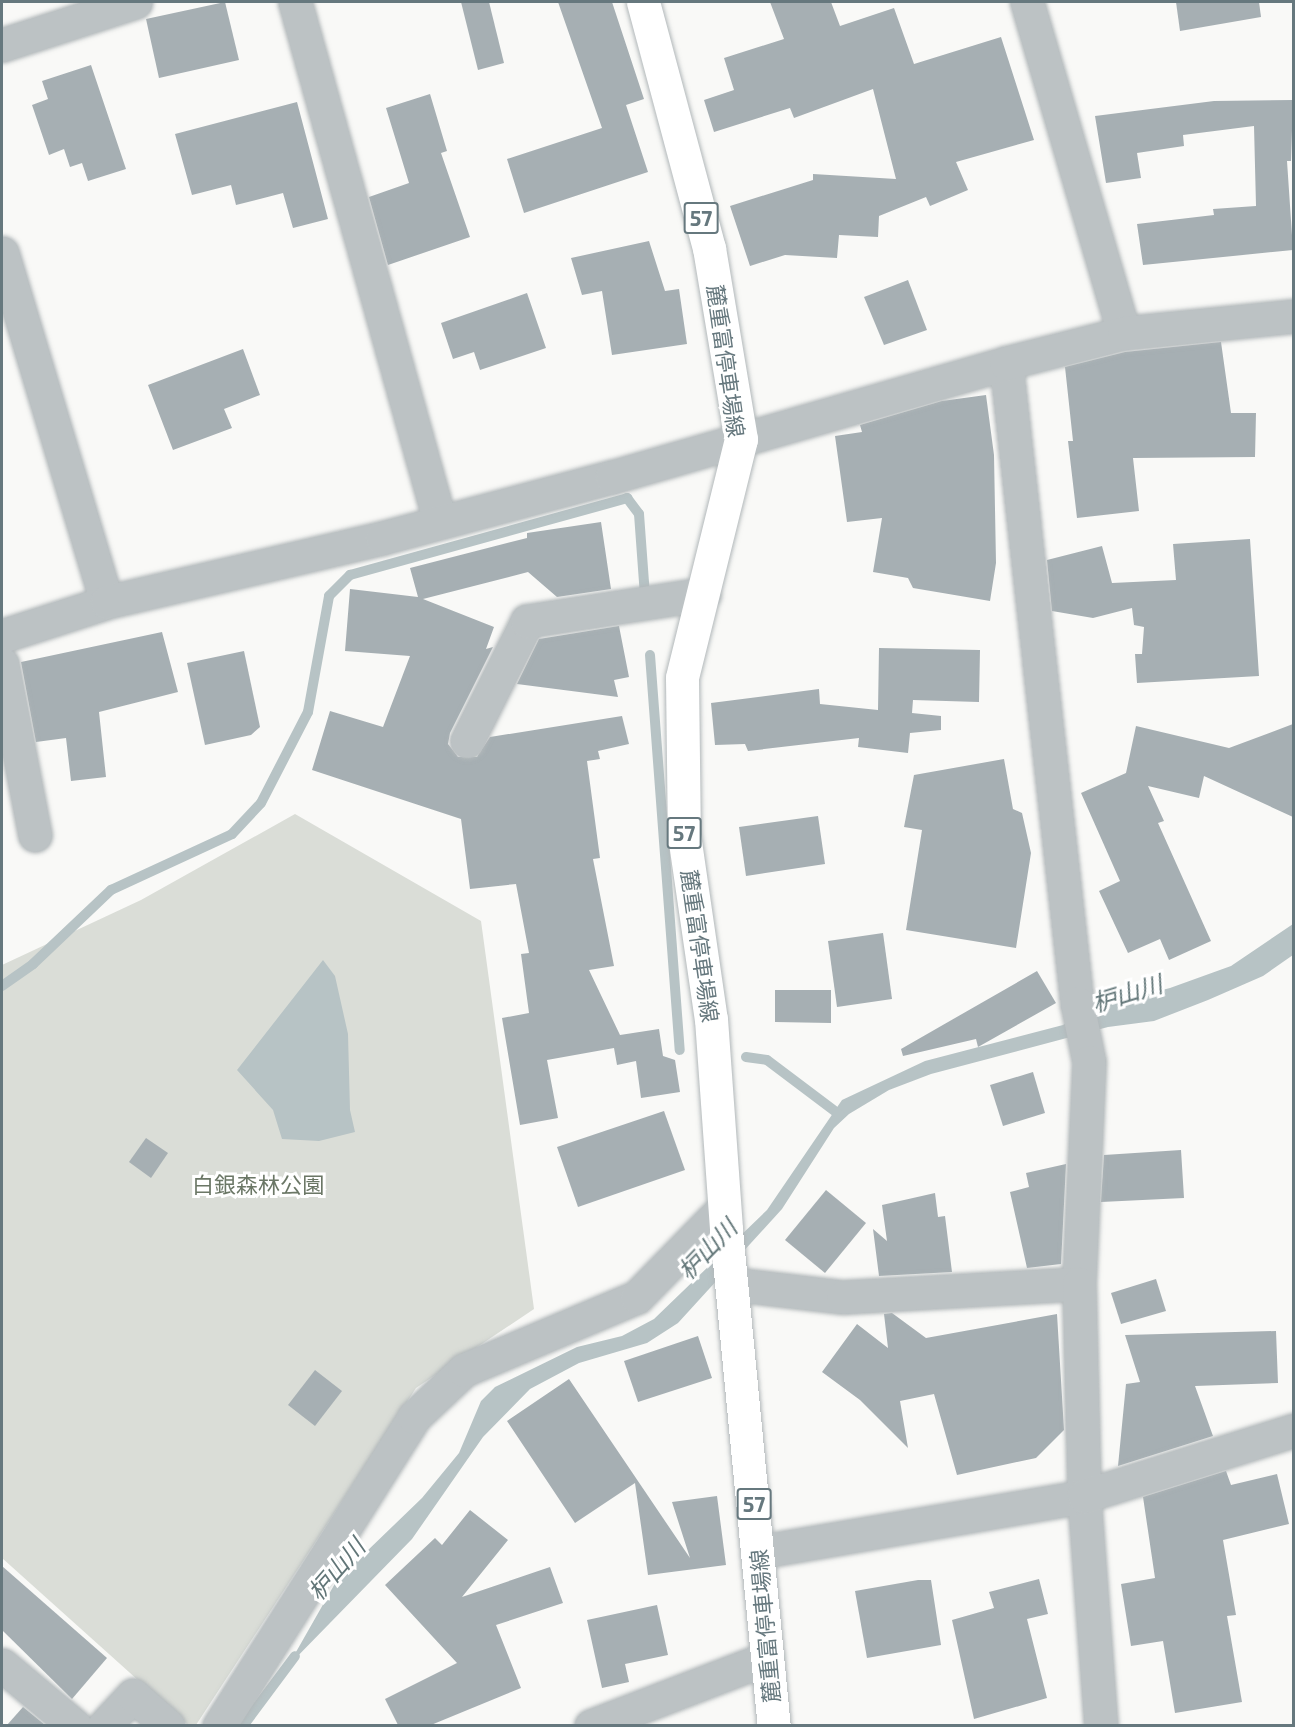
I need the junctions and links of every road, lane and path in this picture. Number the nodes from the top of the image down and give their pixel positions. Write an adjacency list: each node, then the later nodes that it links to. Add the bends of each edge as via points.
1 (135, 2): 5 (street)
2 (295, 2): 11 (street)
3 (643, 2): 10 (main road, 麓重富停車場線 / 57, via 709,248)
4 (1027, 2): 8 (street)
5 (2, 45)
6 (2, 253): 13 (street)
7 (1293, 316): 8 (street)
8 (1124, 333): 9 (street)
9 (1006, 363): 10 (street); 20 (street, via 1077,1003 1087,1052)
10 (741, 439): 11 (street); 12 (main road, 麓重富停車場線 / 57)
11 (440, 522): 13 (street)
12 (704, 594): 16 (street, via 526,621); 18 (main road, 麓重富停車場線 / 57, via 682,678 684,835 711,1019)
13 (107, 602): 14 (street)
14 (2, 636)
15 (2, 664): 17 (street)
16 (467, 741)
17 (35, 835)
18 (725, 1219): 19 (main road, 麓重富停車場線 / 57); 29 (street, via 637,1297 464,1370 414,1417)
19 (732, 1284): 20 (street, via 843,1297); 23 (main road, 麓重富停車場線 / 57)
20 (1079, 1284): 22 (street)
21 (1293, 1430): 22 (street)
22 (1084, 1496): 23 (street); 32 (street)
23 (758, 1552): 24 (main road, 麓重富停車場線 / 57)
24 (767, 1658): 30 (street); 31 (main road, 麓重富停車場線 / 57)
25 (2, 1665): 26 (street)
26 (75, 1725)
27 (104, 1725): 28 (street, via 133,1695)
28 (168, 1725)
29 (219, 1725)
30 (591, 1725)
31 (774, 1725)
32 (1101, 1725)

